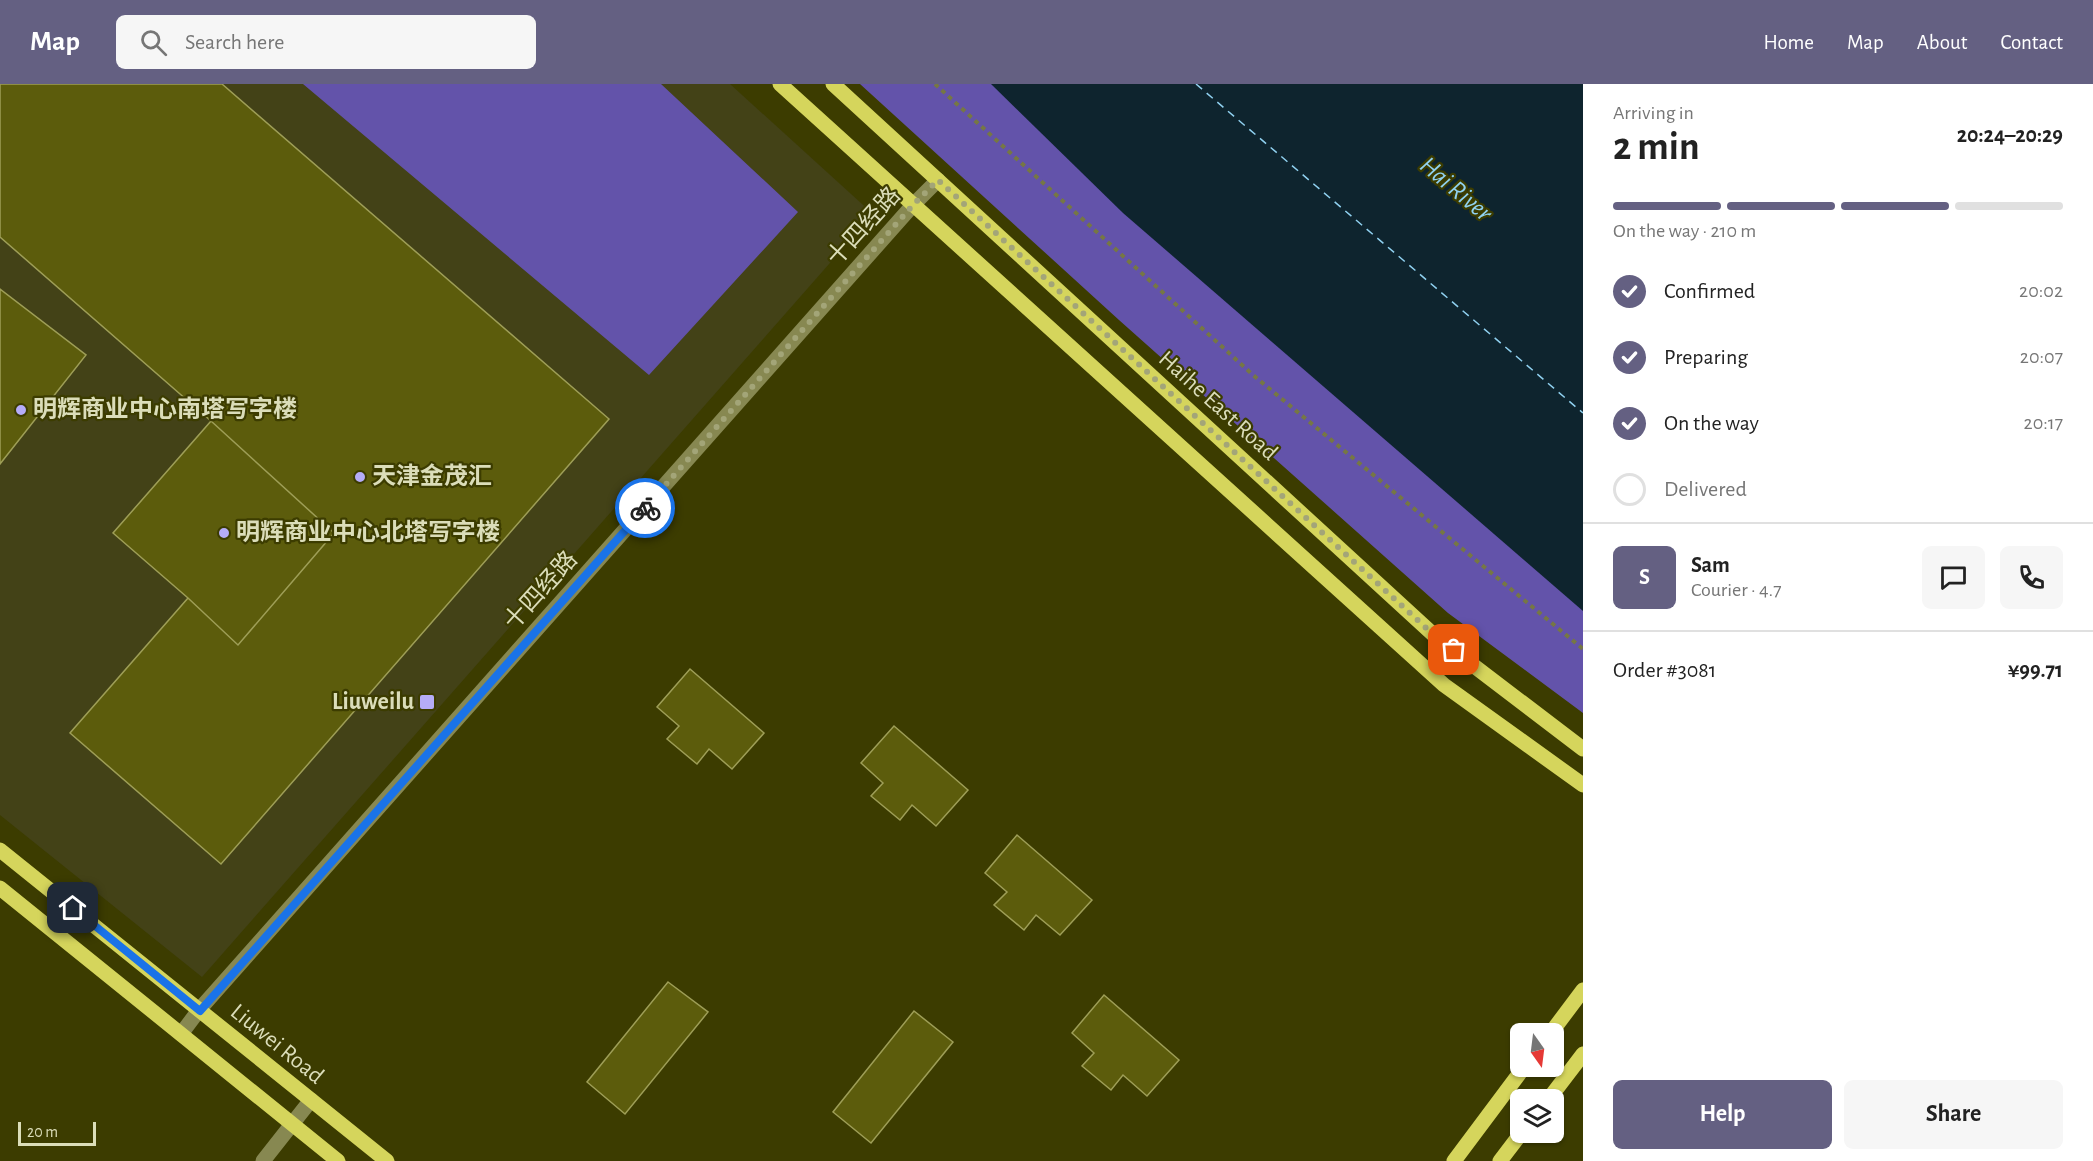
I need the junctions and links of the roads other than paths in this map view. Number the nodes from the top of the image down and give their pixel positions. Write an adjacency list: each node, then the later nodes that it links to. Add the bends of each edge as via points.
1 (780, 84): 4 (main road)
2 (833, 84): 3 (main road, Haihe East Road)
3 (938, 180): 4 (street, 十四经路); 5 (main road, Haihe East Road, via 1436,637)
4 (913, 205): 6 (main road, via 1444,685); 10 (street, 十四经路)
5 (1583, 749)
6 (1583, 785)
7 (0, 850): 10 (main road, Liuwei Road)
8 (0, 888): 12 (main road)
9 (1583, 990): 11 (main road)
10 (200, 1011): 12 (street, 十四经路); 16 (main road, Liuwei Road)
11 (1558, 1023)
12 (181, 1034): 17 (main road)
13 (1583, 1054): 15 (main road)
14 (1518, 1077): 22 (main road)
15 (1556, 1089)
16 (311, 1100): 17 (street); 21 (main road, Liuwei Road)
17 (292, 1124): 19 (street); 20 (main road)
18 (1514, 1143): 23 (main road)
19 (263, 1161)
20 (338, 1161)
21 (387, 1161)
22 (1454, 1161)
23 (1500, 1161)

